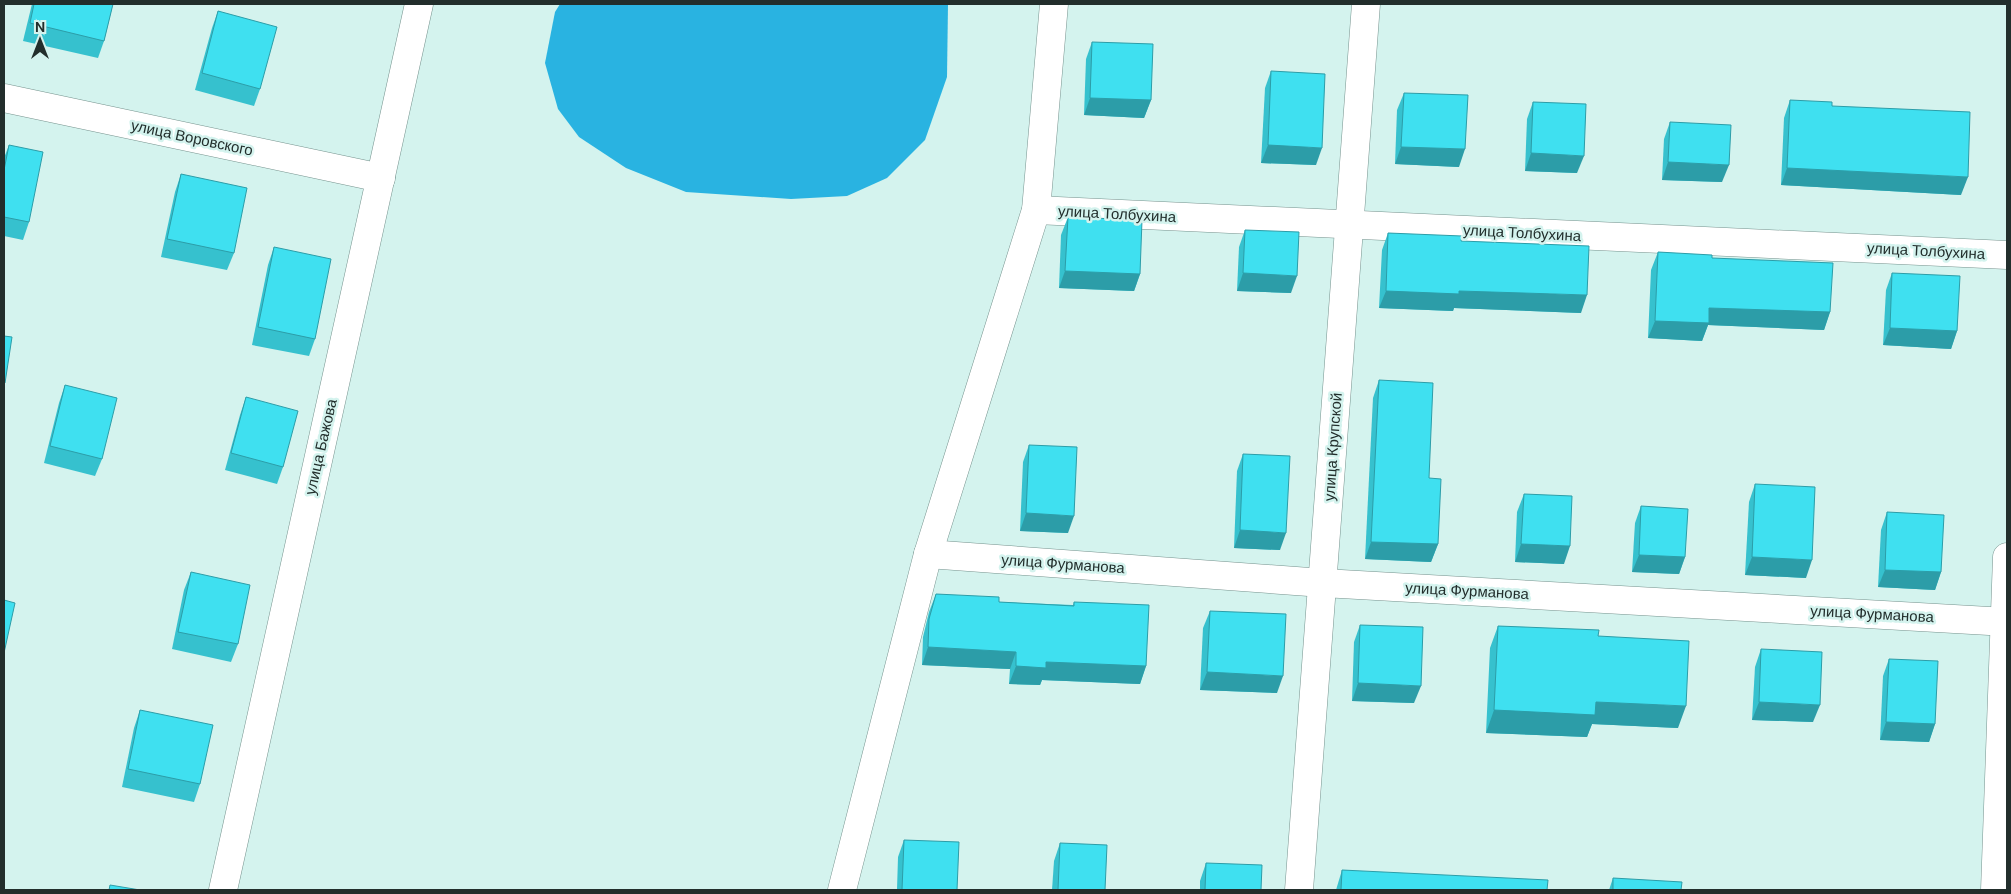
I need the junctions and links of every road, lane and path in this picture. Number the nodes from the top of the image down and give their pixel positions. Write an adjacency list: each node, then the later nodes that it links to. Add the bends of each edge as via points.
1 (419, 4): 5 (street, улица Бажова)
2 (1054, 4): 6 (street)
3 (1366, 4): 7 (street, улица Крупской)
4 (4, 98): 5 (street, улица Воровского)
5 (381, 178): 13 (street, улица Бажова)
6 (1036, 210): 7 (street, улица Толбухина); 9 (street)
7 (1349, 225): 8 (street, улица Толбухина); 11 (street, улица Крупской)
8 (2007, 255)
9 (928, 554): 11 (street, улица Фурманова); 14 (street)
10 (2007, 556): 12 (street)
11 (1323, 583): 12 (street, улица Фурманова); 15 (street, улица Крупской)
12 (2006, 622): 16 (street)
13 (223, 890)
14 (842, 890)
15 (1299, 890)
16 (1995, 890)

